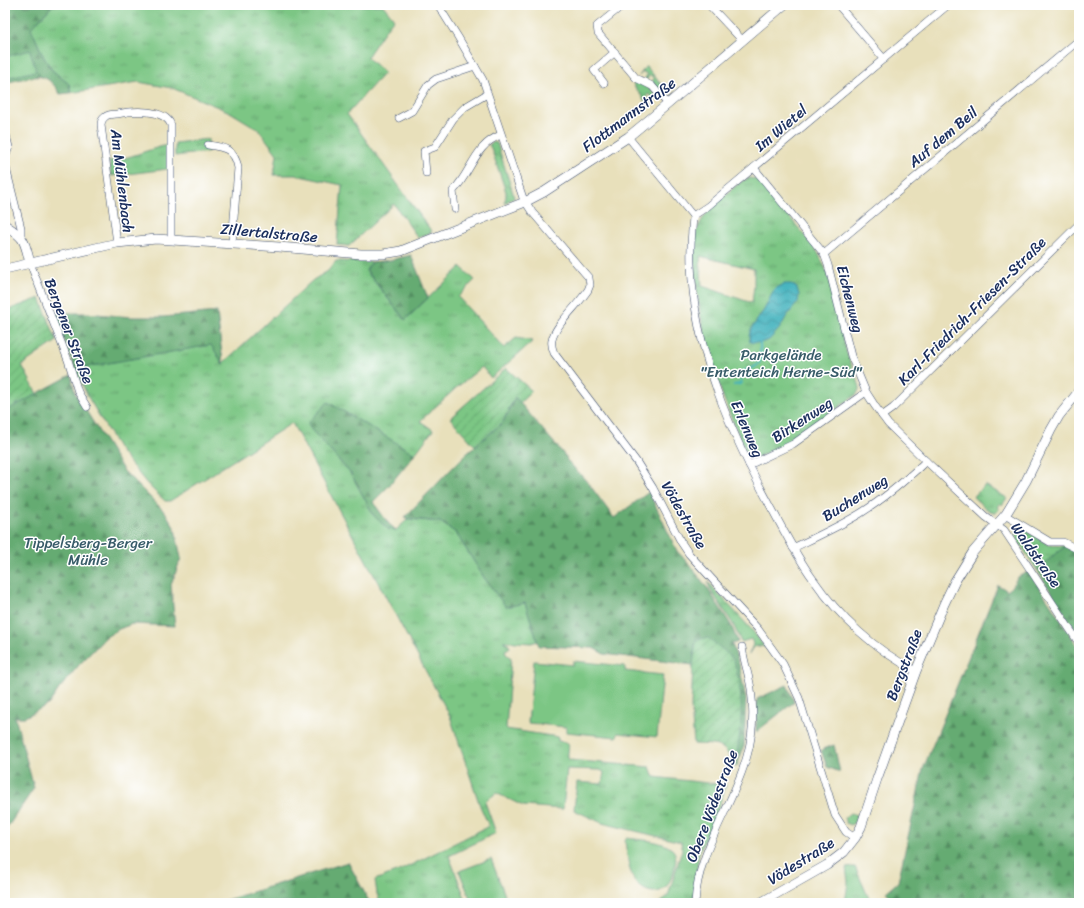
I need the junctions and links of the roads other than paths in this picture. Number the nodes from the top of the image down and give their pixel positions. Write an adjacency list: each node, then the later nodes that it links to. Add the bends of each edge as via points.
1 (438, 5): 13 (street, Vödestraße)
2 (623, 5): 11 (street, via 598,26 598,33)
3 (709, 5): 9 (street)
4 (784, 5): 9 (street, Flottmannstraße)
5 (838, 5): 12 (street)
6 (948, 5): 12 (street, Im Wietel)
7 (1076, 5): 8 (street)
8 (1079, 8)
9 (742, 40): 16 (street, Flottmannstraße)
10 (1079, 40): 33 (street, Auf dem Beil)
11 (615, 52): 14 (street, via 594,70); 16 (street, via 636,78 652,86)
12 (884, 59): 22 (street, Im Wietel)
13 (475, 66): 15 (street, Vödestraße); 17 (street, via 436,79 428,85 412,111)
14 (604, 83)
15 (487, 94): 19 (street, Vödestraße); 23 (street, via 465,107 453,118 435,147 424,151)
16 (668, 104): 20 (street, Flottmannstraße)
17 (399, 118)
18 (6, 135): 29 (street, via 9,147 5,164 21,228)
19 (501, 135): 24 (street, Vödestraße); 25 (street, via 483,147 453,190)
20 (628, 136): 24 (street, Flottmannstraße); 26 (street)
21 (208, 145): 31 (street, via 227,149 235,156 237,162)
22 (754, 168): 26 (street, Im Wietel); 33 (street, Eichenweg)
23 (426, 172)
24 (525, 202): 31 (street, Zillertalstraße, via 392,253 348,254); 49 (street, Vödestraße, via 587,275 590,282 590,288 555,333 552,343 554,353 636,461 689,554 766,638 783,664 799,698 835,814 846,832)
25 (455, 209)
26 (693, 216): 41 (street, Erlenweg, via 691,265 702,341 720,397)
27 (1079, 224): 39 (street, Karl-Friedrich-Friesen-Straße)
28 (5, 225): 29 (street)
29 (20, 236): 34 (street, via 24,241)
30 (171, 239): 31 (street, Zillertalstraße); 32 (street, Zillertalstraße); 32 (street, Am Mühlenbach, via 171,124 158,114 132,111 107,116 101,125)
31 (232, 243)
32 (117, 244): 34 (street, Zillertalstraße)
33 (824, 254): 37 (street, Eichenweg, via 851,356)
34 (30, 263): 35 (street, Zillertalstraße); 38 (street, Bergener Straße, via 78,392)
35 (5, 269)
36 (1079, 391): 42 (street, Bergstraße, via 1059,416 1026,481)
37 (866, 392): 39 (street, Eichenweg); 41 (street, Birkenweg, via 793,444)
38 (87, 408)
39 (882, 416): 40 (street, Eichenweg)
40 (926, 461): 43 (street, Eichenweg, via 986,517); 44 (street, Buchenweg, via 872,506)
41 (749, 466): 44 (street, Erlenweg)
42 (1005, 515): 43 (street, Bergstraße); 45 (street, via 1050,542 1067,543)
43 (997, 524): 46 (street, Waldstraße, via 1004,530); 48 (street, Bergstraße, via 962,567)
44 (793, 548): 48 (street, Erlenweg, via 822,591 853,625 893,658)
45 (1075, 548)
46 (1079, 642)
47 (742, 647): 50 (street, Obere Vödestraße, via 753,706 747,755 737,788 706,854)
48 (916, 671): 49 (street, Bergstraße)
49 (855, 838): 51 (street, Vödestraße, via 844,852 827,865)
50 (695, 903)
51 (760, 903)

